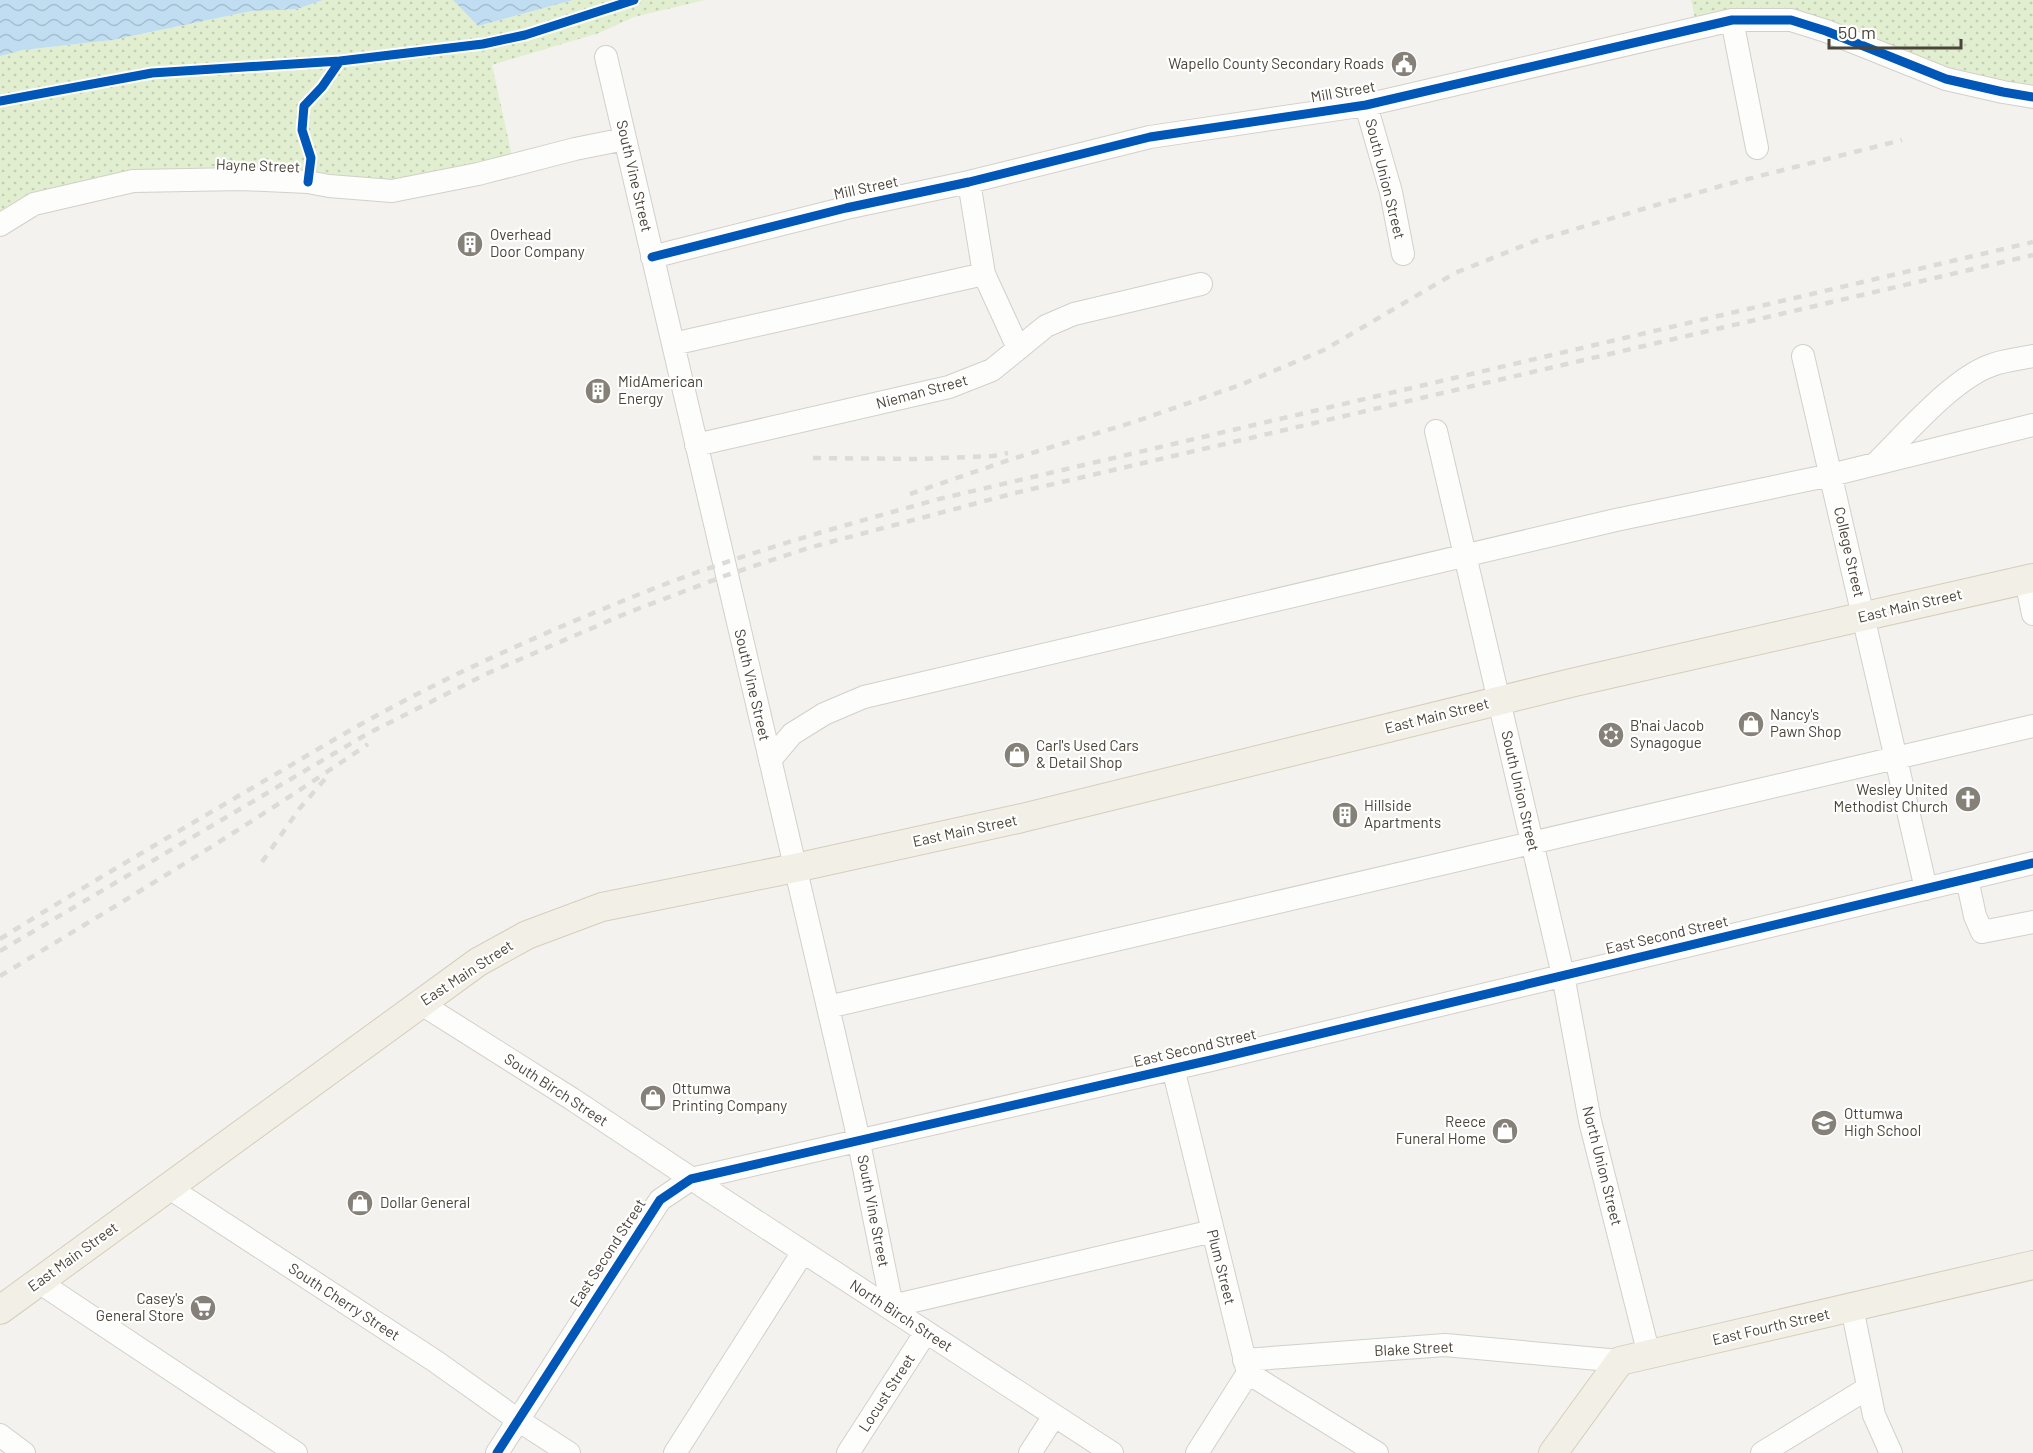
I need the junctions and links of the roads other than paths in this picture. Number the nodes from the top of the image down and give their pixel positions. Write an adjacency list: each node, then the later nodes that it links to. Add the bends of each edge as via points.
1 (1732, 20): 3 (street, Mill Street, via 1791,20 1946,79); 4 (street, Mill Street); 6 (street)
2 (606, 57): 5 (street, South Vine Street)
3 (2033, 97)
4 (1366, 105): 7 (street, Mill Street, via 1150,137); 9 (street, South Union Street, via 1391,192)
5 (625, 139): 8 (street, Hayne Street, via 392,191 242,178 133,181 34,204); 10 (street, South Vine Street)
6 (1757, 148)
7 (969, 182): 10 (street, Mill Street, via 846,208); 11 (street)
8 (0, 225)
9 (1403, 254)
10 (652, 257): 13 (street, South Vine Street)
11 (984, 274): 13 (street); 14 (street)
12 (1201, 285): 14 (street, Nieman Street, via 1074,314 1046,326)
13 (673, 344): 19 (street, South Vine Street)
14 (1018, 348): 19 (street, Nieman Street, via 992,370 949,387)
15 (1803, 356): 21 (street, College Street)
16 (2033, 356): 20 (street, via 1991,365 1964,380)
17 (2033, 425): 20 (street)
18 (1436, 431): 22 (street, South Union Street)
19 (696, 445): 29 (street, South Vine Street)
20 (1875, 465): 21 (street)
21 (1831, 475): 22 (street); 25 (street, College Street)
22 (1464, 555): 26 (street, South Union Street); 29 (street, via 864,697 824,714 792,734)
23 (2029, 579): 24 (street); 25 (main road, East Main Street)
24 (2033, 614)
25 (1864, 616): 26 (main road, East Main Street); 28 (street, College Street)
26 (1498, 701): 30 (street, South Union Street); 32 (main road, East Main Street, via 1022,818)
27 (2033, 726): 28 (street)
28 (1896, 758): 30 (street); 34 (street, College Street)
29 (770, 760): 32 (street, South Vine Street)
30 (1532, 843): 36 (street, South Union Street); 38 (street)
31 (2033, 863): 33 (street, East Second Street)
32 (795, 868): 37 (main road, East Main Street, via 602,907 549,925 478,962); 38 (street, South Vine Street)
33 (1967, 879): 34 (street, East Second Street); 35 (street, via 1982,932)
34 (1926, 889): 36 (street, East Second Street)
35 (2033, 922)
36 (1563, 975): 39 (street, East Second Street); 51 (street, North Union Street, via 1590,1121)
37 (420, 1003): 41 (street, South Birch Street); 42 (main road, East Main Street)
38 (828, 1007): 40 (street, South Vine Street)
39 (1173, 1068): 40 (street, East Second Street); 43 (street, Plum Street)
40 (859, 1141): 41 (street, East Second Street); 48 (street, South Vine Street)
41 (692, 1179): 44 (street, North Birch Street); 56 (street, East Second Street, via 660,1200)
42 (168, 1187): 46 (main road, East Main Street); 56 (street, South Cherry Street)
43 (1213, 1231): 48 (street); 53 (street, Plum Street)
44 (803, 1252): 48 (street, North Birch Street); 62 (street)
45 (2033, 1265): 47 (main road, East Fourth Street)
46 (39, 1282): 49 (main road, East Main Street); 59 (street)
47 (1852, 1308): 51 (main road, East Fourth Street); 54 (street)
48 (894, 1309): 50 (street, North Birch Street)
49 (0, 1310)
50 (926, 1332): 55 (street, North Birch Street); 63 (street, Locust Street)
51 (1649, 1355): 52 (main road, East Fourth Street)
52 (1620, 1361): 53 (street, Blake Street, via 1445,1346); 68 (main road)
53 (1246, 1366): 66 (street); 67 (street)
54 (1868, 1388): 69 (street); 70 (street, via 1874,1415)
55 (1054, 1416): 64 (street); 65 (street, North Birch Street)
56 (519, 1420): 60 (street, East Second Street); 61 (street, South Cherry Street)
57 (0, 1435): 58 (street)
58 (24, 1453)
59 (296, 1453)
60 (497, 1453)
61 (569, 1453)
62 (675, 1453)
63 (848, 1453)
64 (1030, 1453)
65 (1112, 1453)
66 (1197, 1453)
67 (1377, 1453)
68 (1553, 1453)
69 (1762, 1453)
70 (1891, 1453)

